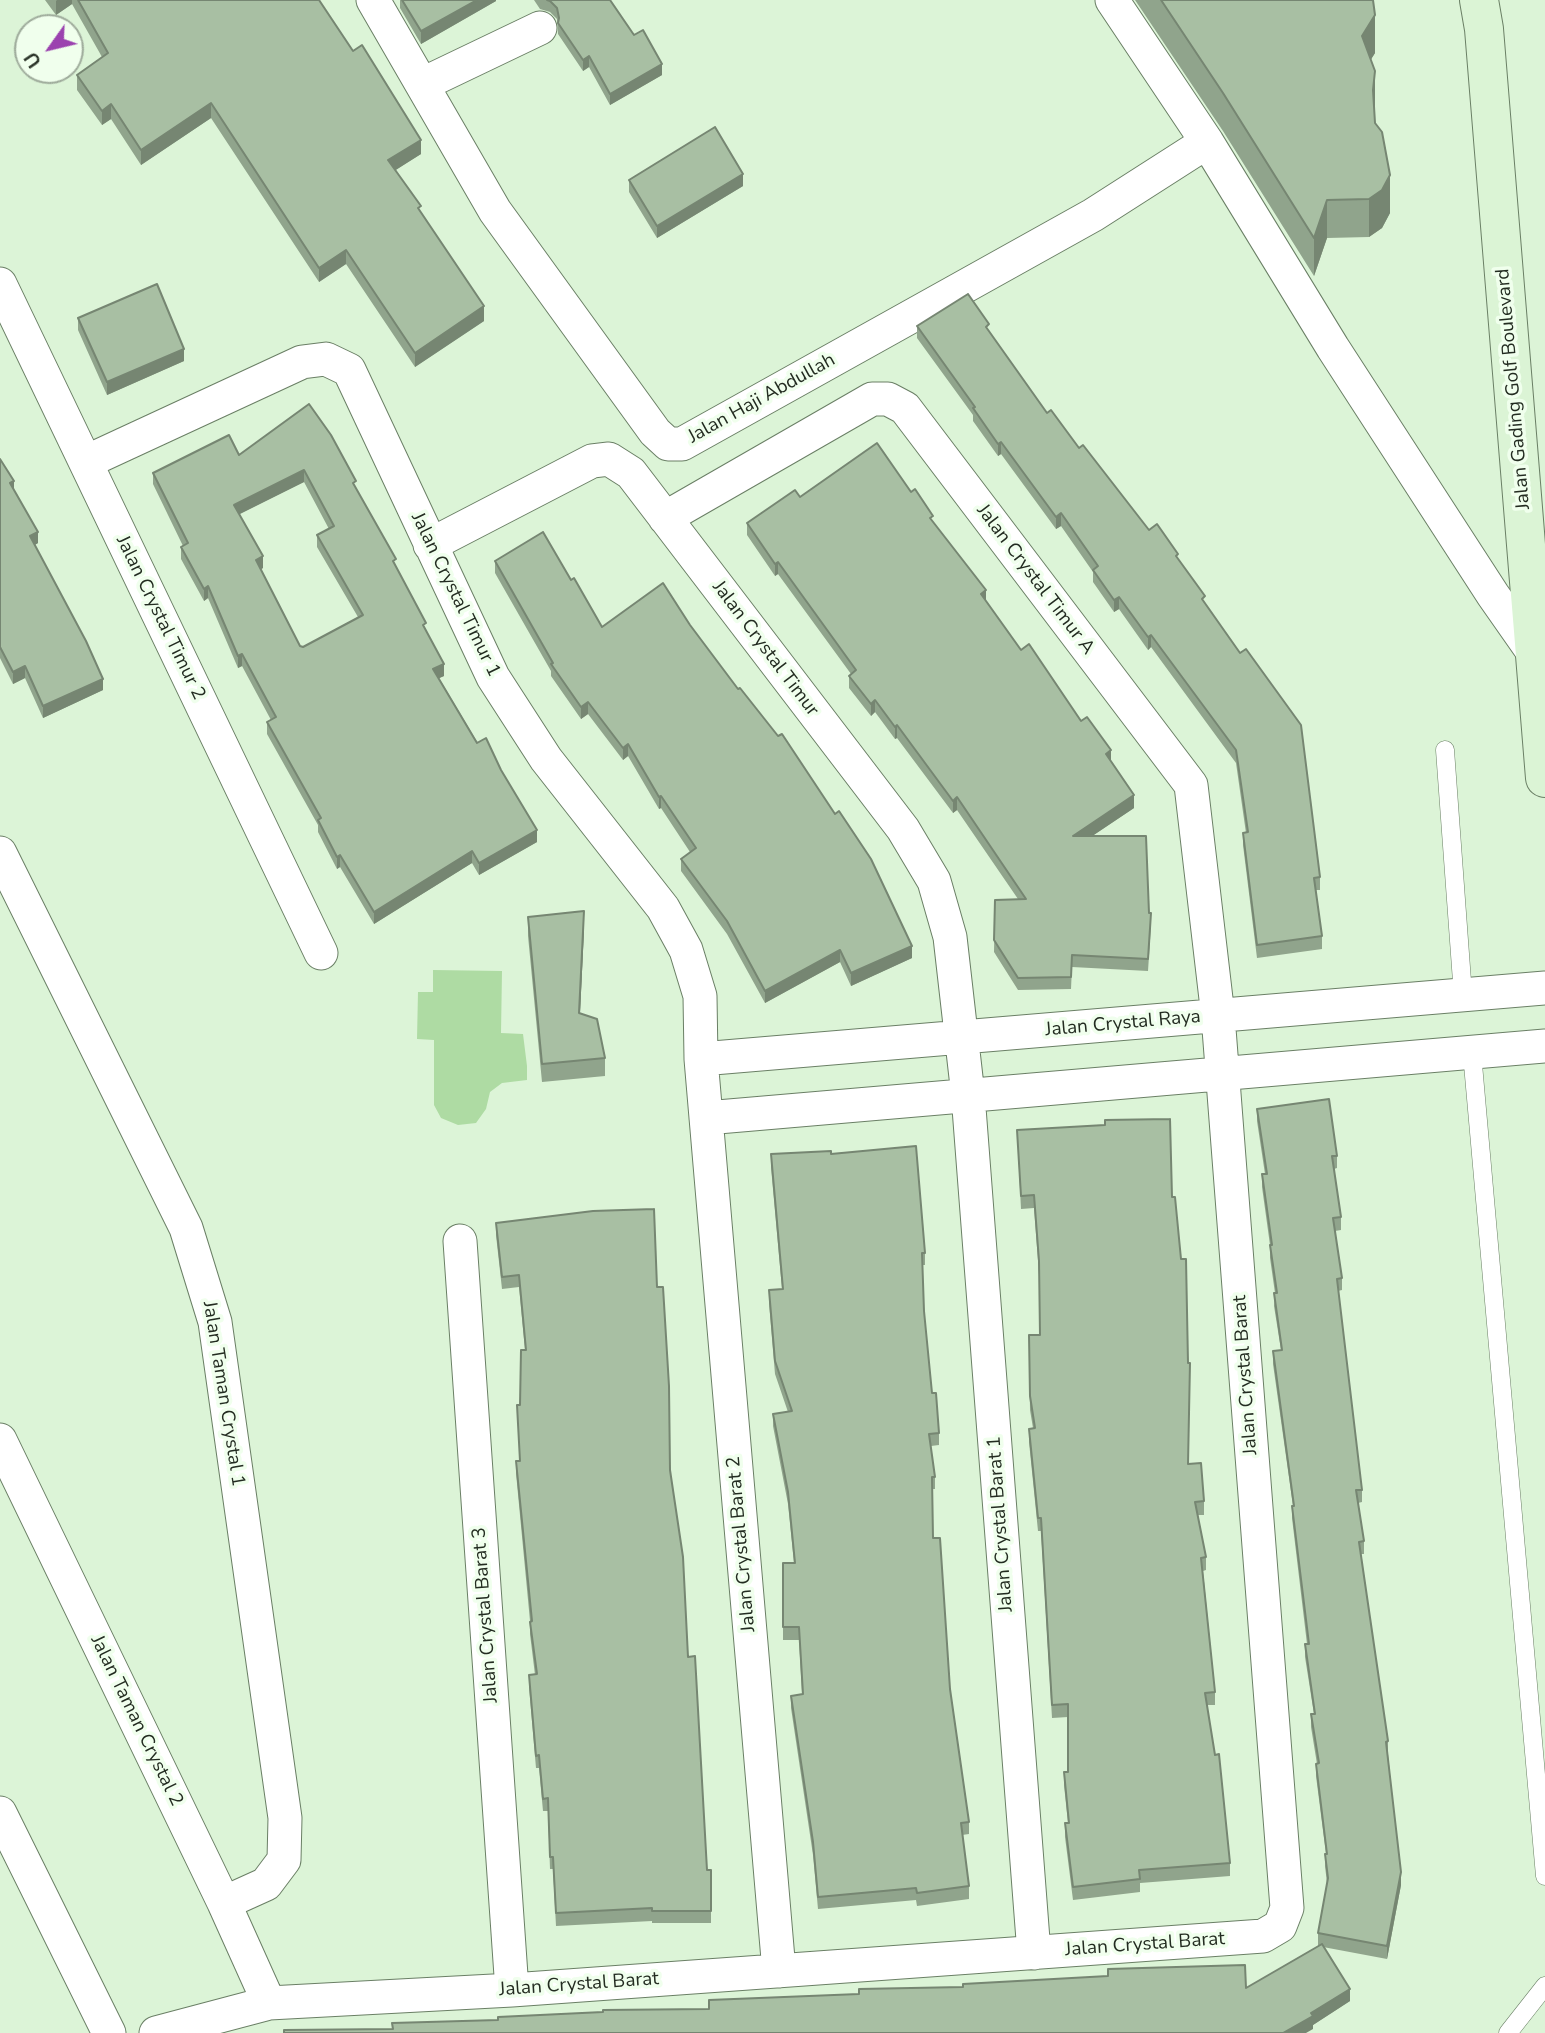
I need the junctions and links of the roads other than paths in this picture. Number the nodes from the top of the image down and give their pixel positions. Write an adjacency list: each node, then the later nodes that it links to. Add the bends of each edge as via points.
1 (373, 0): 5 (street, Jalan Haji Abdullah)
2 (1112, 0): 6 (street)
3 (1479, 0): 11 (main road, Jalan Gading Golf Boulevard, via 1485,29)
4 (540, 27): 5 (street)
5 (423, 83): 6 (street, Jalan Haji Abdullah, via 495,211 655,432 676,445 1093,215)
6 (1207, 142): 11 (street, via 1334,348)
7 (0, 284): 8 (street, Jalan Crystal Timur 2)
8 (86, 462): 10 (street, Jalan Crystal Timur 1, via 302,362 326,359 349,370 357,384); 15 (street, Jalan Crystal Timur 2)
9 (665, 518): 10 (street, Jalan Crystal Timur, via 631,473 609,459 592,461); 18 (street, Jalan Crystal Timur A, via 872,400 888,399 905,408 1191,785); 19 (street, Jalan Crystal Timur, via 903,829 934,881 950,937)
10 (430, 545): 22 (street, Jalan Crystal Timur 1, via 493,677 546,759 675,929 700,996)
11 (1535, 655): 13 (main road, Jalan Gading Golf Boulevard)
12 (1445, 750): 17 (lane)
13 (1545, 778)
14 (0, 853): 30 (street, Jalan Taman Crystal 1, via 186,1228 215,1322 285,1818 284,1860 267,1884)
15 (321, 953)
16 (1545, 988): 17 (street, Jalan Crystal Raya)
17 (1463, 995): 18 (street, Jalan Crystal Raya)
18 (1217, 1016): 19 (street, Jalan Crystal Raya); 23 (street, Jalan Crystal Timur A)
19 (961, 1038): 22 (street, Jalan Crystal Raya); 24 (street, Jalan Crystal Timur)
20 (1545, 1046): 21 (street)
21 (1472, 1053): 23 (street); 29 (lane)
22 (701, 1059): 25 (street, Jalan Crystal Timur 1)
23 (1222, 1074): 24 (street); 31 (street, Jalan Crystal Barat, via 1287,1908 1280,1926 1263,1936)
24 (968, 1095): 25 (street); 31 (street, Jalan Crystal Barat 1)
25 (706, 1118): 32 (street, Jalan Crystal Barat 2)
26 (460, 1241): 34 (street, Jalan Crystal Barat 3)
27 (0, 1440): 30 (street, Jalan Taman Crystal 2)
28 (0, 1813): 36 (street)
29 (1545, 1876)
30 (224, 1903): 35 (street, Jalan Taman Crystal 2)
31 (1034, 1953): 32 (street, Jalan Crystal Barat)
32 (779, 1971): 34 (street, Jalan Crystal Barat)
33 (1545, 1986): 38 (lane)
34 (512, 1990): 35 (street, Jalan Crystal Barat)
35 (269, 2003): 37 (street, Jalan Crystal Barat)
36 (109, 2033)
37 (156, 2033)
38 (1508, 2033)

